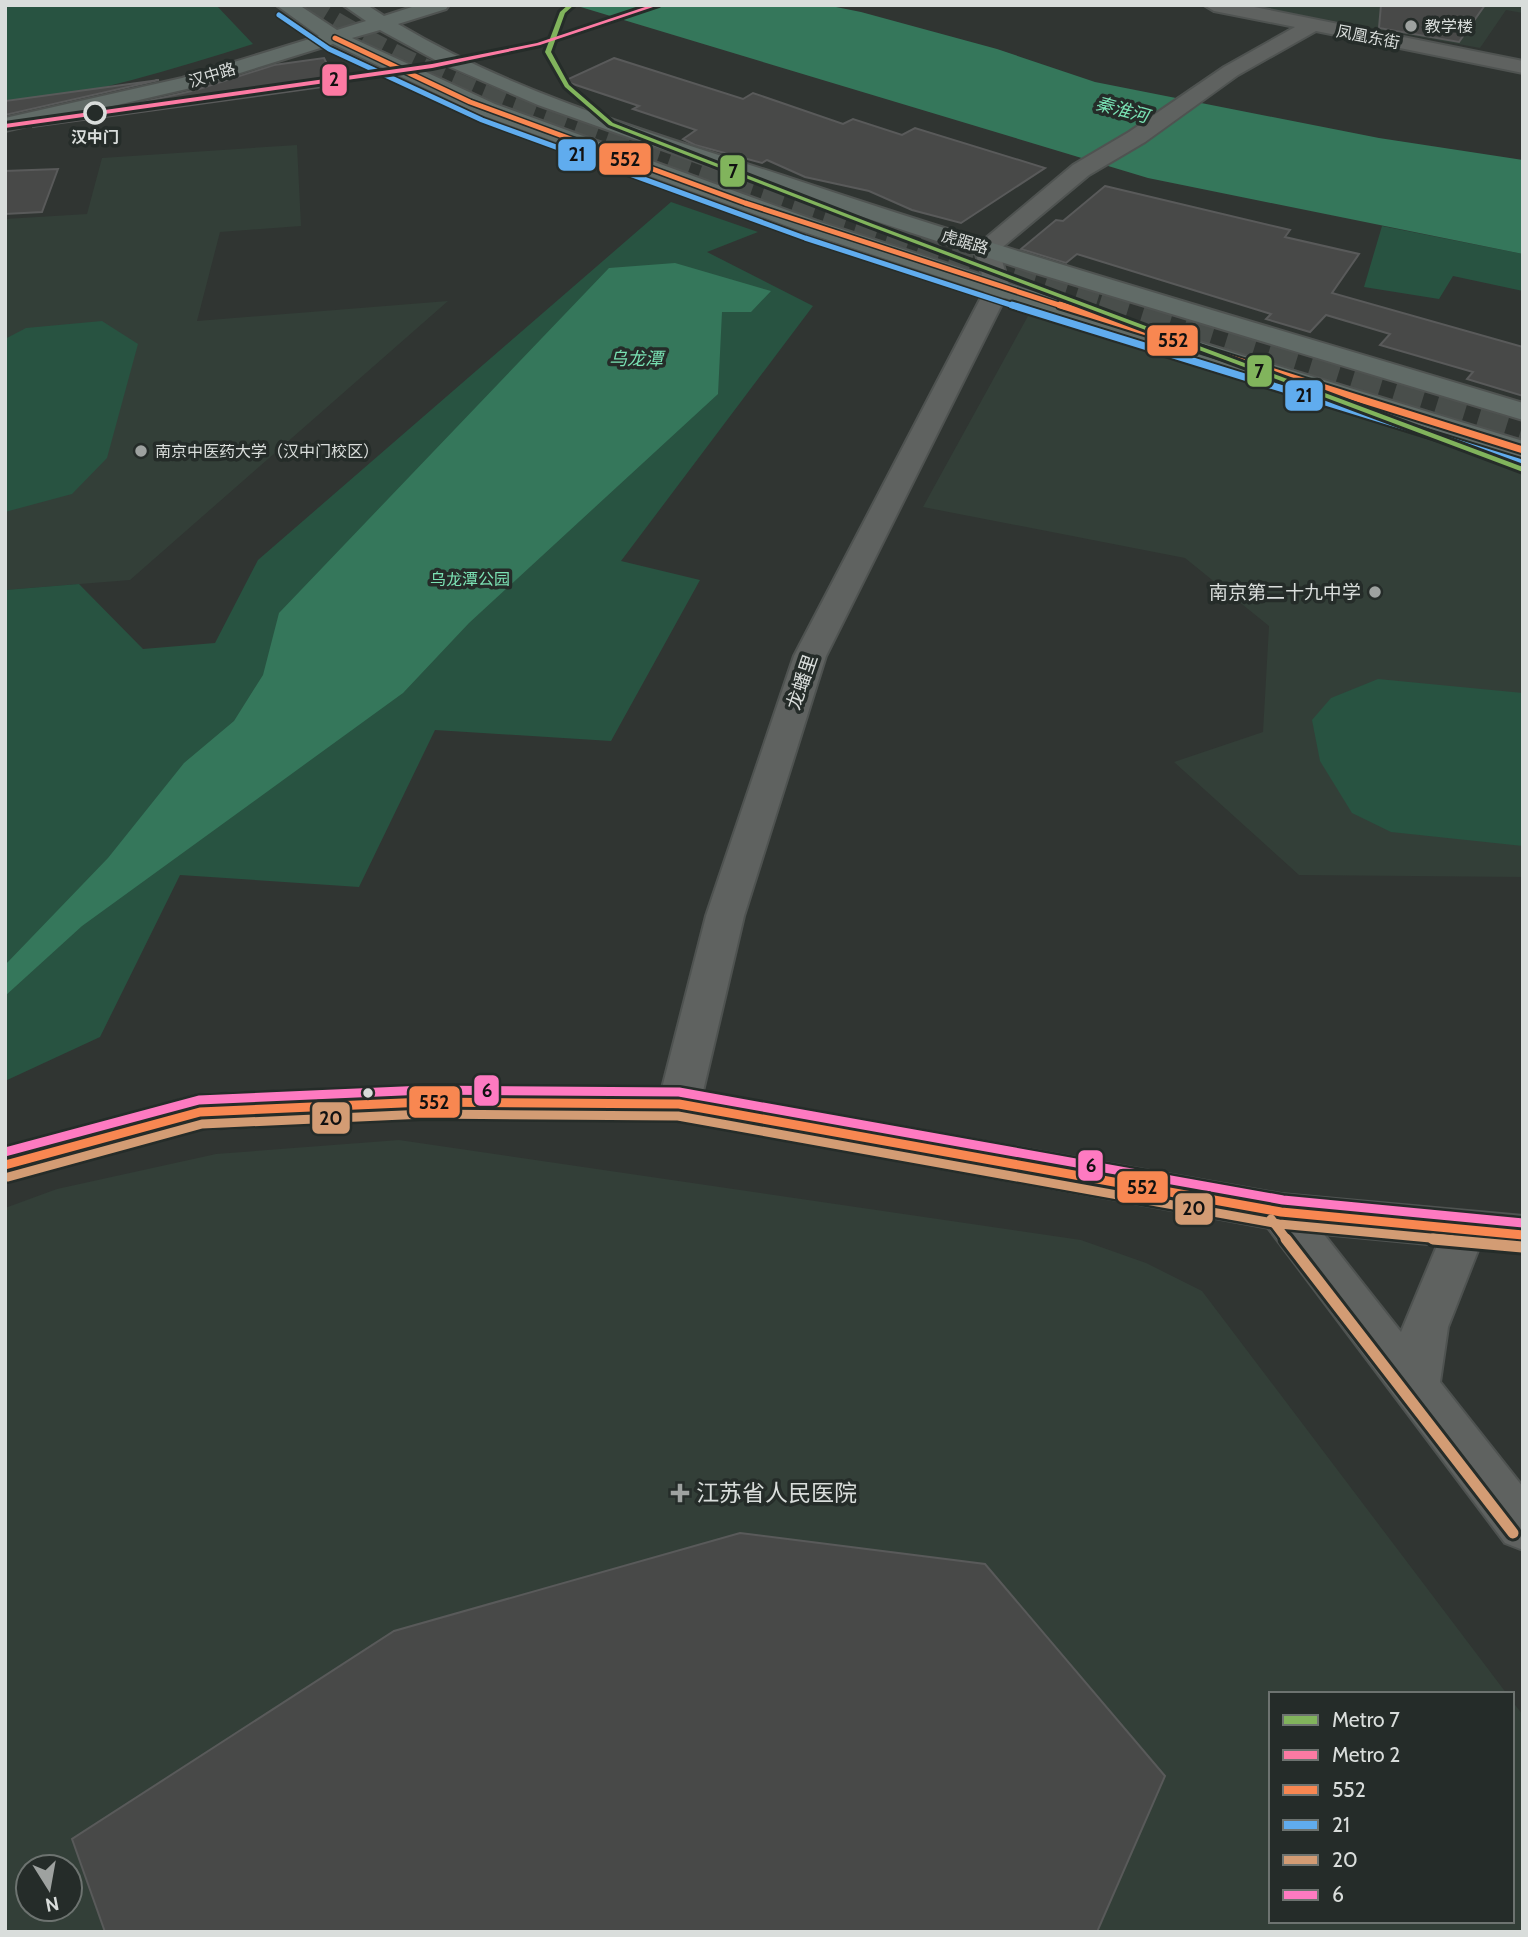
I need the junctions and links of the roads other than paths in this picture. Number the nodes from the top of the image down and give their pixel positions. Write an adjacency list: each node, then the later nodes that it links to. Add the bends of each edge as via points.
1 (286, 5): 7 (main road, 虎踞路)
2 (353, 5): 5 (main road, 虎踞路)
3 (1214, 5): 6 (street, 凤凰东街)
4 (431, 7): 5 (main road, 汉中路)
5 (380, 23): 7 (main road, 汉中路); 10 (main road, 虎踞路, via 522,92 829,200)
6 (1311, 26): 8 (street, 凤凰东街); 10 (street, via 1231,71 1081,170)
7 (335, 38): 9 (main road, 汉中路, via 188,83); 11 (main road, 虎踞路, via 487,109 809,226)
8 (1523, 67)
9 (5, 125)
10 (986, 248): 11 (street); 12 (main road, 虎踞路)
11 (998, 288): 13 (main road, 虎踞路); 14 (street, 龙蟠里, via 810,656 725,916)
12 (1523, 412)
13 (1523, 450)
14 (679, 1104): 15 (main road, via 425,1102 200,1112); 16 (main road)
15 (5, 1165)
16 (1280, 1212): 17 (main road); 19 (street)
17 (1464, 1230): 18 (main road); 19 (street, via 1425,1327)
18 (1523, 1235)
19 (1416, 1387): 20 (street)
20 (1523, 1525)

